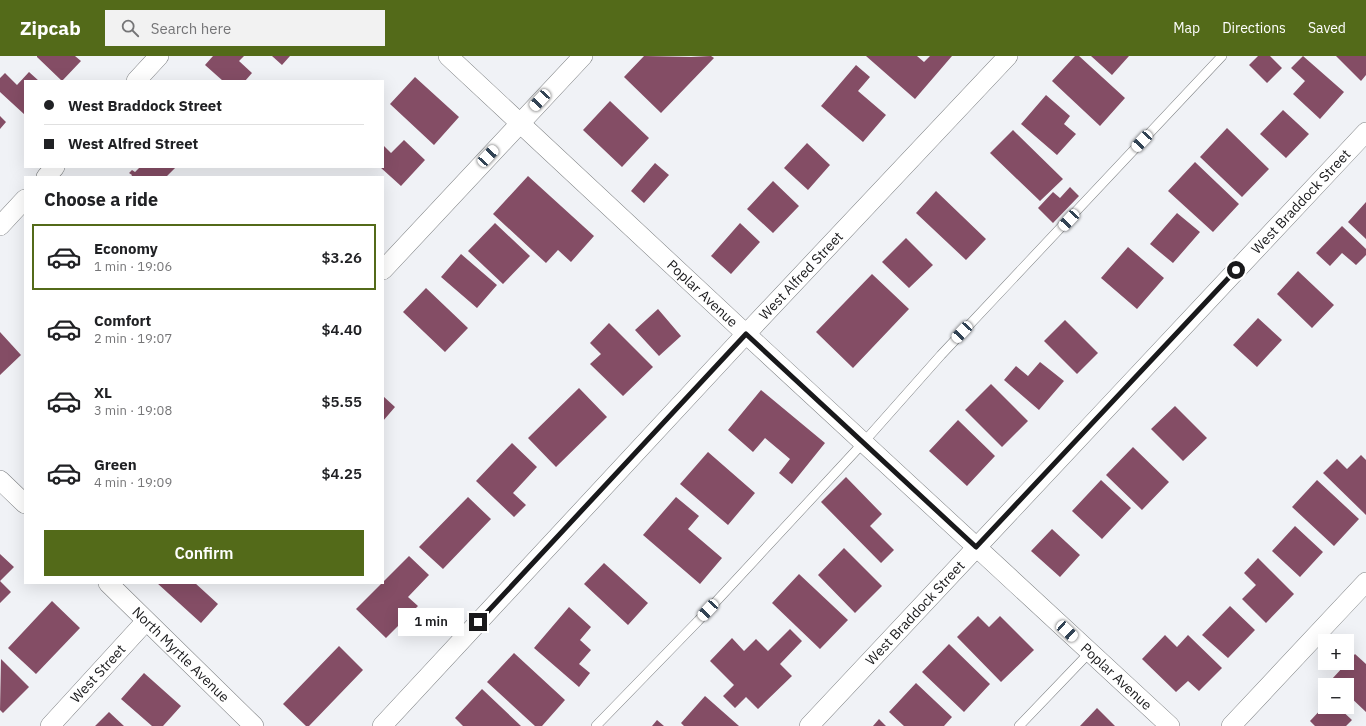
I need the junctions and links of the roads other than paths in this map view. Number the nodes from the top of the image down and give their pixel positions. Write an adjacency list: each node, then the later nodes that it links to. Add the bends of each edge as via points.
1 (159, 56): 6 (street)
2 (448, 56): 7 (street, Poplar Avenue)
3 (583, 56): 7 (street)
4 (1008, 56): 14 (street, West Alfred Street)
5 (1222, 56): 15 (lane, via 941,355)
6 (137, 80)
7 (519, 122): 13 (street); 14 (street, Poplar Avenue)
8 (1366, 132): 18 (street, West Braddock Street)
9 (54, 168): 10 (street)
10 (47, 176)
11 (24, 200): 12 (street)
12 (0, 226)
13 (384, 269)
14 (746, 334): 15 (street, Poplar Avenue); 25 (street, West Alfred Street)
15 (863, 443): 18 (street, Poplar Avenue); 26 (lane, via 698,621)
16 (0, 480): 17 (street)
17 (24, 503)
18 (976, 547): 22 (street, Poplar Avenue); 27 (street, West Braddock Street)
19 (1366, 582): 30 (street)
20 (109, 584): 21 (street, North Myrtle Avenue)
21 (146, 621): 23 (street, West Street); 24 (street, North Myrtle Avenue)
22 (1090, 652): 28 (lane); 29 (street, Poplar Avenue)
23 (50, 726)
24 (254, 726)
25 (382, 726)
26 (596, 726)
27 (809, 726)
28 (1019, 726)
29 (1170, 726)
30 (1231, 726)

